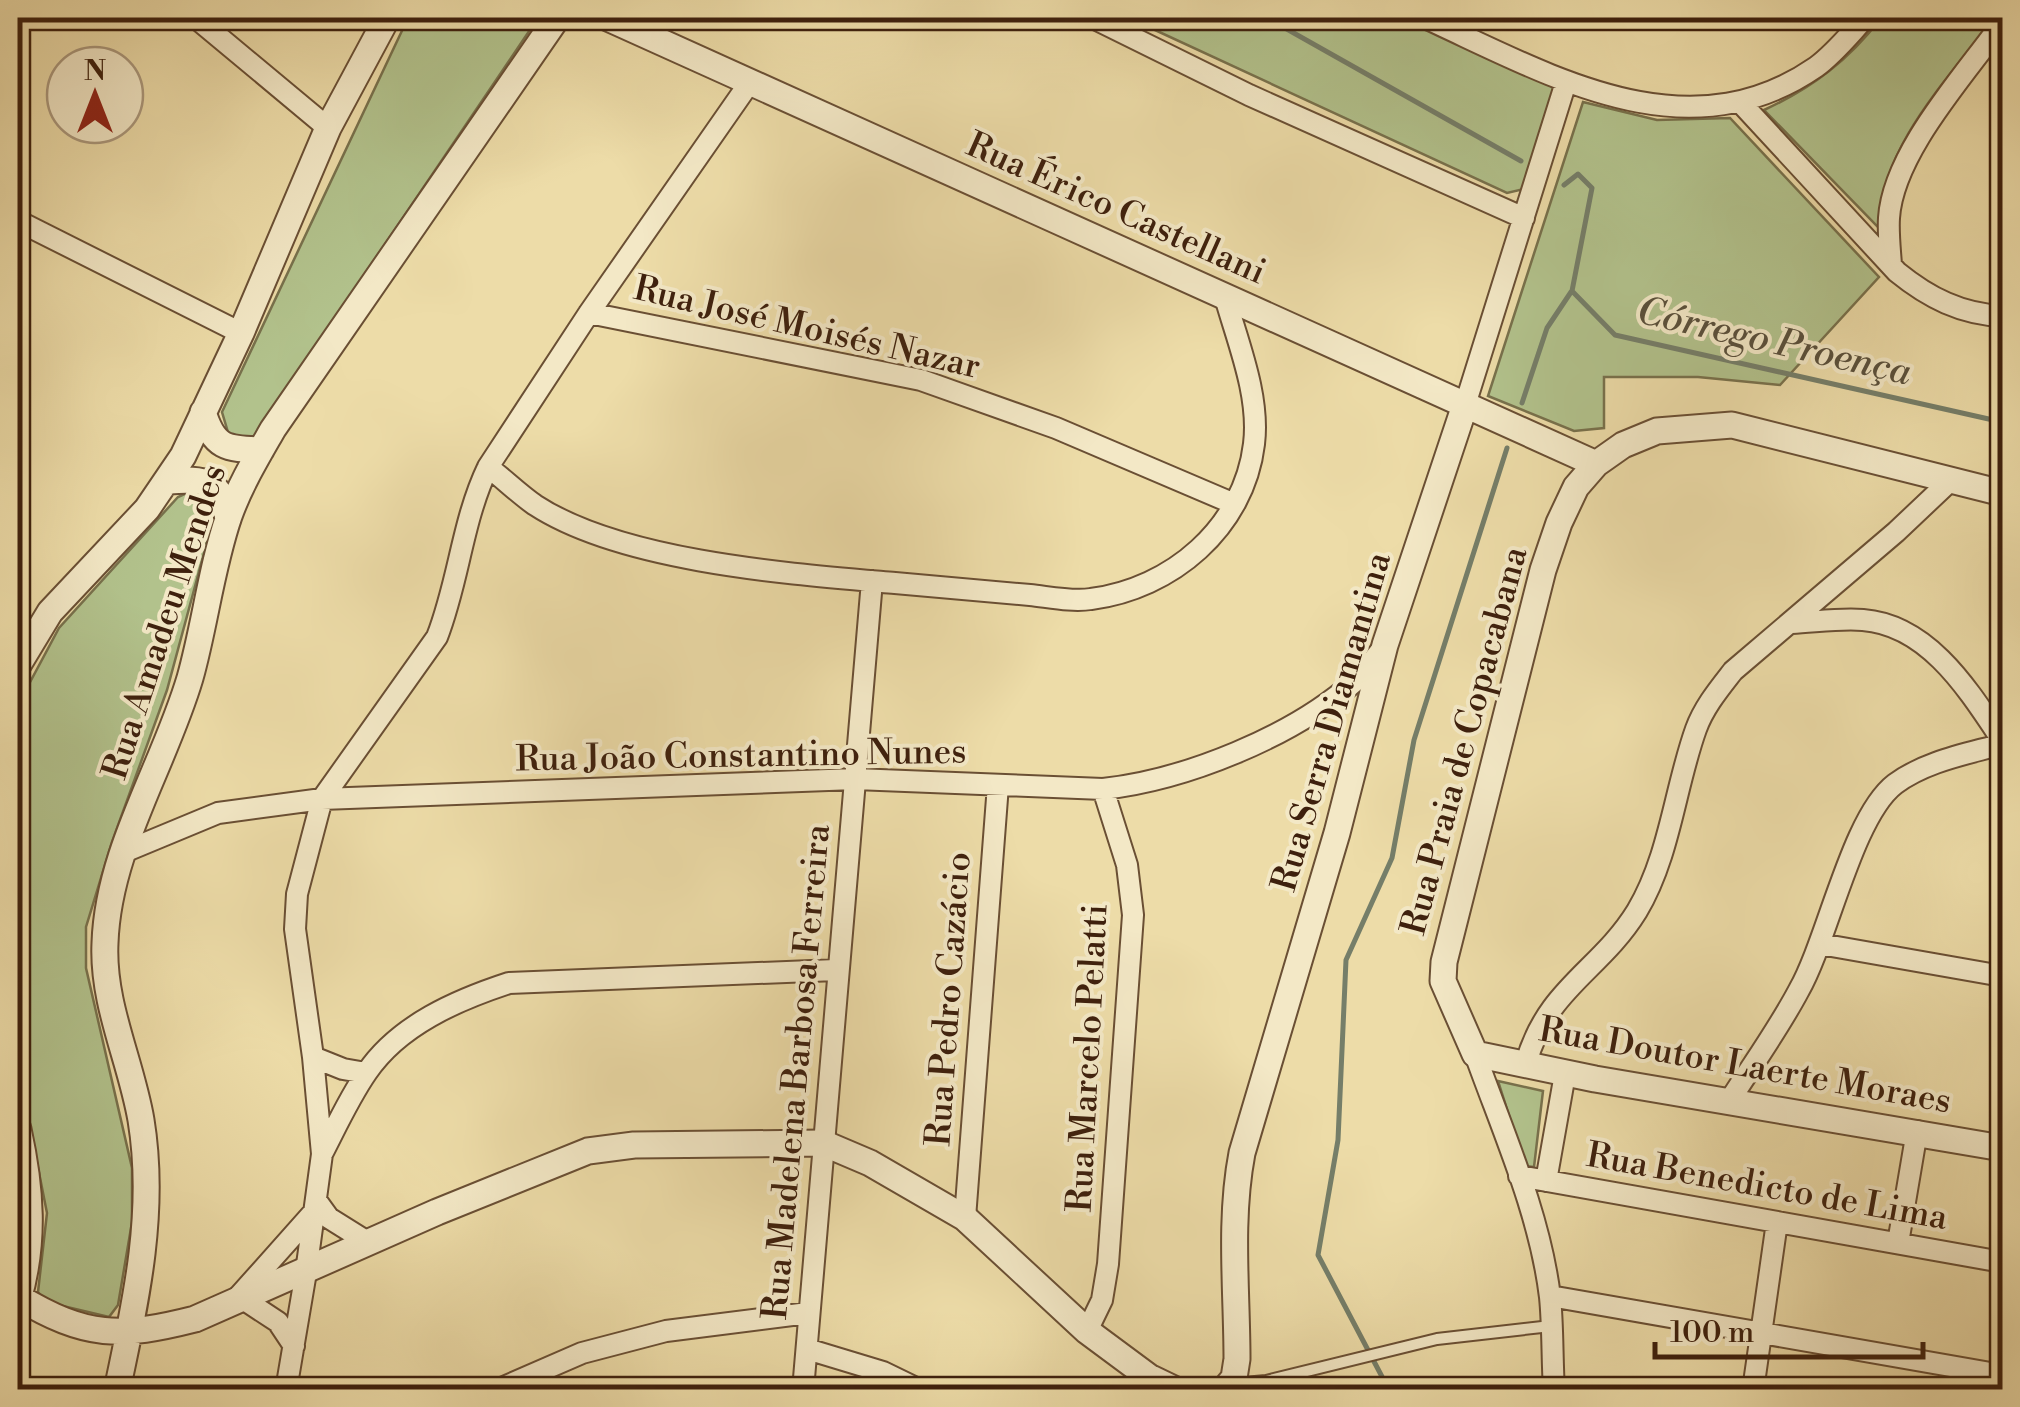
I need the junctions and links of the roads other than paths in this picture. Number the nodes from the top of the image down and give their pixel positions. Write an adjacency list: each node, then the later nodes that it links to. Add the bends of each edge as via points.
1 (196, 18): 12 (street)
2 (387, 18): 12 (street)
3 (556, 18): 22 (street, Rua Amadeu Mendes)
4 (608, 18): 9 (street, Rua Érico Castellani)
5 (1093, 18): 13 (street)
6 (1425, 18): 10 (street)
7 (1865, 18): 11 (street, via 1817,66)
8 (2002, 23): 15 (street, via 1914,145 1889,216)
9 (750, 82): 16 (street, Rua Érico Castellani); 17 (street)
10 (1566, 82): 11 (street, via 1651,105); 13 (street, Rua Serra Diamantina)
11 (1740, 102): 15 (street)
12 (328, 128): 19 (street)
13 (1524, 218): 20 (street, Rua Serra Diamantina)
14 (18, 221): 19 (street)
15 (1891, 265): 18 (street, via 1925,295 1969,313)
16 (1225, 297): 20 (street, Rua Érico Castellani); 28 (street, via 1252,402 1254,443)
17 (589, 313): 24 (street); 28 (street, Rua José Moisés Nazar, via 921,380 1056,428)
18 (2002, 316)
19 (241, 333): 21 (street)
20 (1466, 405): 23 (street, Rua Érico Castellani); 32 (street, Rua Serra Diamantina)
21 (203, 412): 22 (street, via 217,442); 26 (street)
22 (261, 450): 29 (street, Rua Amadeu Mendes)
23 (1596, 464): 25 (street, via 1657,431 1732,425); 43 (street, Rua Praia de Copacabana, via 1576,487 1543,570 1444,962 1448,996)
24 (488, 467): 30 (street, via 568,522 650,550); 38 (street, via 437,637)
25 (1951, 480): 27 (street); 31 (street)
26 (169, 481): 29 (street, via 199,480 216,488); 33 (street, via 50,612)
27 (2002, 493)
28 (1232, 503): 30 (street, via 1219,529 1171,572 1088,600)
29 (228, 519): 39 (street, Rua Amadeu Mendes, via 190,678)
30 (872, 581): 35 (street, Rua Madelena Barbosa Ferreira)
31 (1792, 623): 34 (street, via 1864,620 1910,634 1966,687); 45 (street, via 1712,697 1638,908 1560,996 1534,1036)
32 (1386, 646): 37 (street, Rua João Constantino Nunes, via 1318,709 1264,738 1143,785); 74 (street, Rua Serra Diamantina, via 1242,1154 1235,1234 1237,1360)
33 (18, 665)
34 (2002, 742): 40 (street, via 1892,786 1848,864)
35 (855, 779): 36 (street, Rua João Constantino Nunes); 38 (street, Rua João Constantino Nunes); 41 (street, Rua Madelena Barbosa Ferreira)
36 (998, 784): 37 (street, Rua João Constantino Nunes); 57 (street, Rua Pedro Cazácio)
37 (1103, 789): 68 (street, Rua Marcelo Pelatti, via 1127,865 1133,915 1108,1264 1102,1300)
38 (322, 798): 39 (street, Rua João Constantino Nunes, via 218,813); 44 (street, via 297,894 295,929)
39 (124, 852): 69 (street, Rua Amadeu Mendes, via 105,942 106,977 146,1156 146,1225)
40 (1820, 944): 42 (street); 48 (street, via 1800,989)
41 (836, 970): 46 (street, via 509,983 438,1012 405,1033); 51 (street, Rua Madelena Barbosa Ferreira)
42 (2002, 976)
43 (1475, 1054): 45 (street, Rua Doutor Laerte Moraes); 54 (street, Rua Praia de Copacabana)
44 (313, 1057): 46 (street); 53 (street)
45 (1526, 1063): 47 (street, Rua Doutor Laerte Moraes)
46 (366, 1073): 53 (street)
47 (1566, 1074): 48 (street, Rua Doutor Laerte Moraes); 55 (street)
48 (1730, 1100): 50 (street, Rua Doutor Laerte Moraes)
49 (18, 1129): 64 (street, via 31,1226)
50 (1916, 1131): 52 (street, Rua Doutor Laerte Moraes); 60 (street)
51 (823, 1144): 57 (street, via 870,1163); 59 (street, via 634,1144 588,1152); 66 (street, Rua Madelena Barbosa Ferreira)
52 (2002, 1148)
53 (322, 1154): 56 (street)
54 (1519, 1176): 55 (street, Rua Benedicto de Lima); 63 (street, Rua Praia de Copacabana)
55 (1546, 1181): 58 (street, Rua Benedicto de Lima)
56 (315, 1206): 59 (street); 62 (street); 65 (street)
57 (964, 1218): 68 (street)
58 (1777, 1222): 60 (street, Rua Benedicto de Lima); 70 (street)
59 (369, 1243): 62 (street)
60 (1898, 1244): 61 (street, Rua Benedicto de Lima)
61 (2002, 1262)
62 (306, 1272): 65 (street); 71 (street)
63 (1550, 1296): 67 (street, Rua Praia de Copacabana); 70 (street)
64 (18, 1298): 69 (street, via 71,1324)
65 (237, 1301): 69 (street); 71 (street, via 278,1322)
66 (808, 1314): 72 (street, Rua Madelena Barbosa Ferreira); 77 (street, via 666,1331 582,1353)
67 (1551, 1326): 74 (lane, via 1437,1339); 81 (street, Rua Praia de Copacabana)
68 (1087, 1331): 80 (street)
69 (129, 1334): 75 (street, Rua Amadeu Mendes)
70 (1761, 1335): 73 (street); 82 (street)
71 (294, 1346): 76 (street)
72 (807, 1349): 78 (street, Rua Madelena Barbosa Ferreira); 79 (street)
73 (2002, 1376)
74 (1228, 1387)
75 (117, 1390)
76 (286, 1390)
77 (498, 1390)
78 (803, 1390)
79 (920, 1390)
80 (1176, 1390)
81 (1554, 1390)
82 (1753, 1390)

